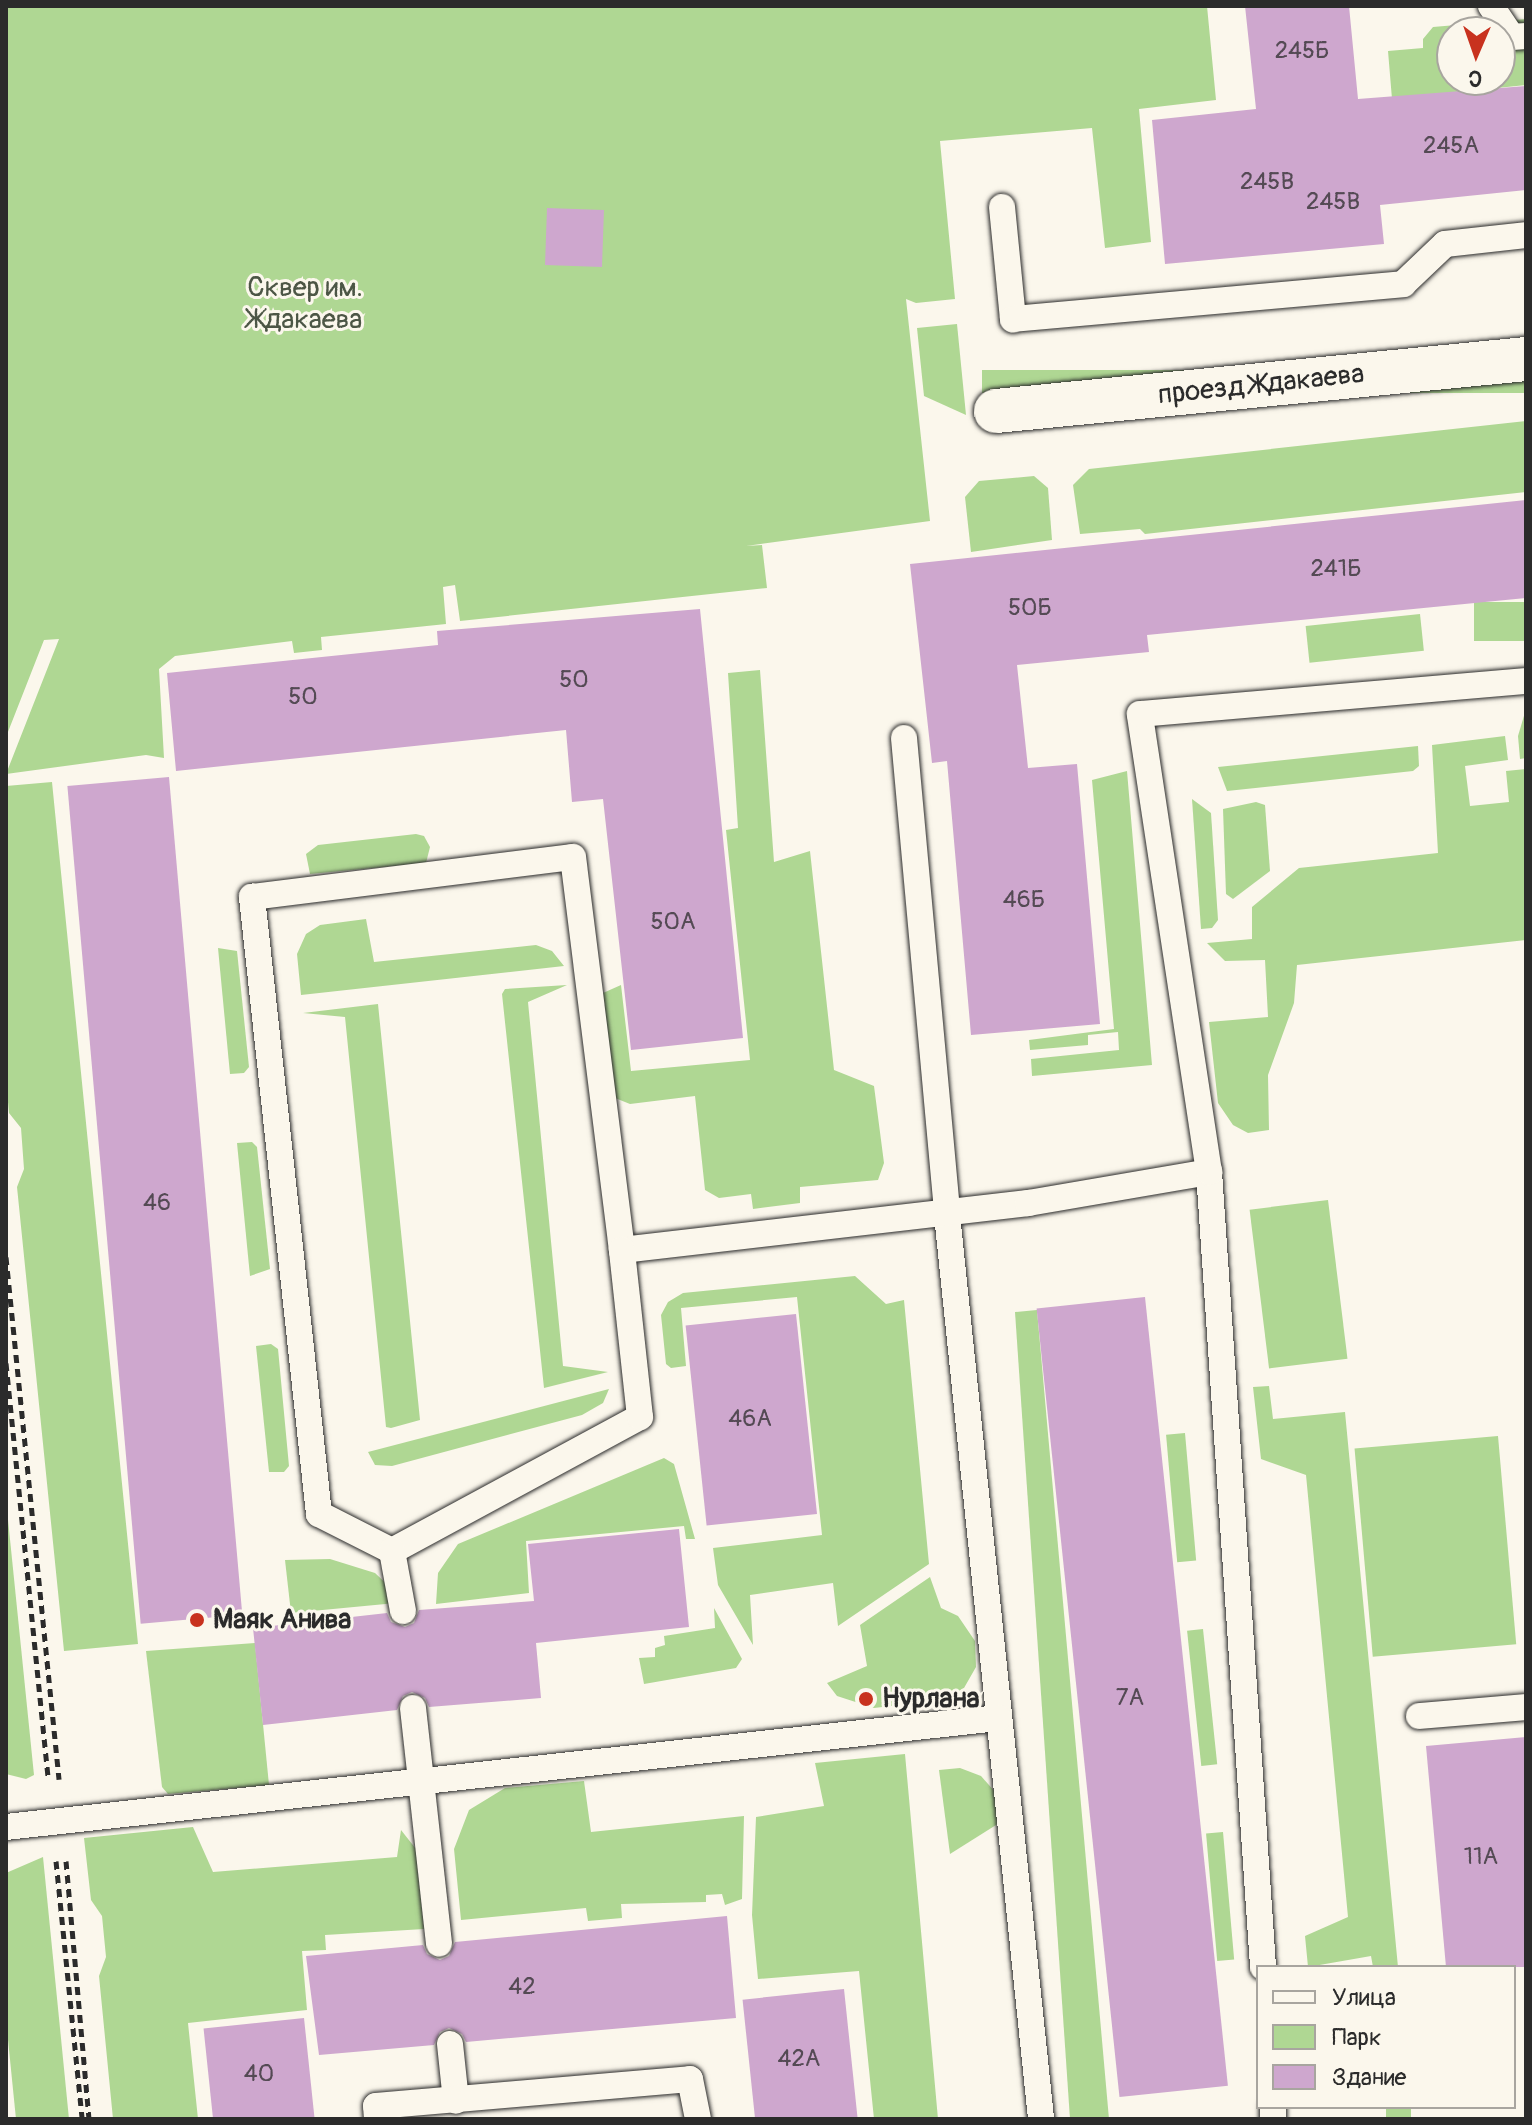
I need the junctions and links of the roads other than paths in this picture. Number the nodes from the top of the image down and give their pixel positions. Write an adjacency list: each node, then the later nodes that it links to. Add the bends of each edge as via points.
1 (1491, 6): 2 (lane, via 1512,37)
2 (1526, 36)
3 (1002, 207): 4 (lane, via 1013,319 1403,284 1445,244)
4 (1526, 235)
5 (1526, 359): 6 (street, проезд Ждакаева)
6 (996, 411)
7 (1526, 681): 9 (lane, via 1140,714)
8 (904, 738): 10 (lane)
9 (1209, 1172): 10 (lane); 21 (lane)
10 (947, 1215): 11 (lane); 17 (lane)
11 (622, 1250): 12 (lane, via 640,1417); 12 (lane, via 573,857 252,897 319,1514)
12 (392, 1551): 13 (lane)
13 (403, 1611)
14 (1526, 1707): 16 (lane)
15 (413, 1708): 18 (lane)
16 (1419, 1716)
17 (998, 1718): 18 (lane); 26 (lane)
18 (421, 1781): 19 (lane); 20 (lane)
19 (6, 1827)
20 (439, 1944)
21 (1263, 1965)
22 (450, 2044): 23 (lane)
23 (456, 2101): 24 (lane, via 376,2106); 25 (lane, via 690,2079)
24 (377, 2119)
25 (698, 2119)
26 (1041, 2119)

